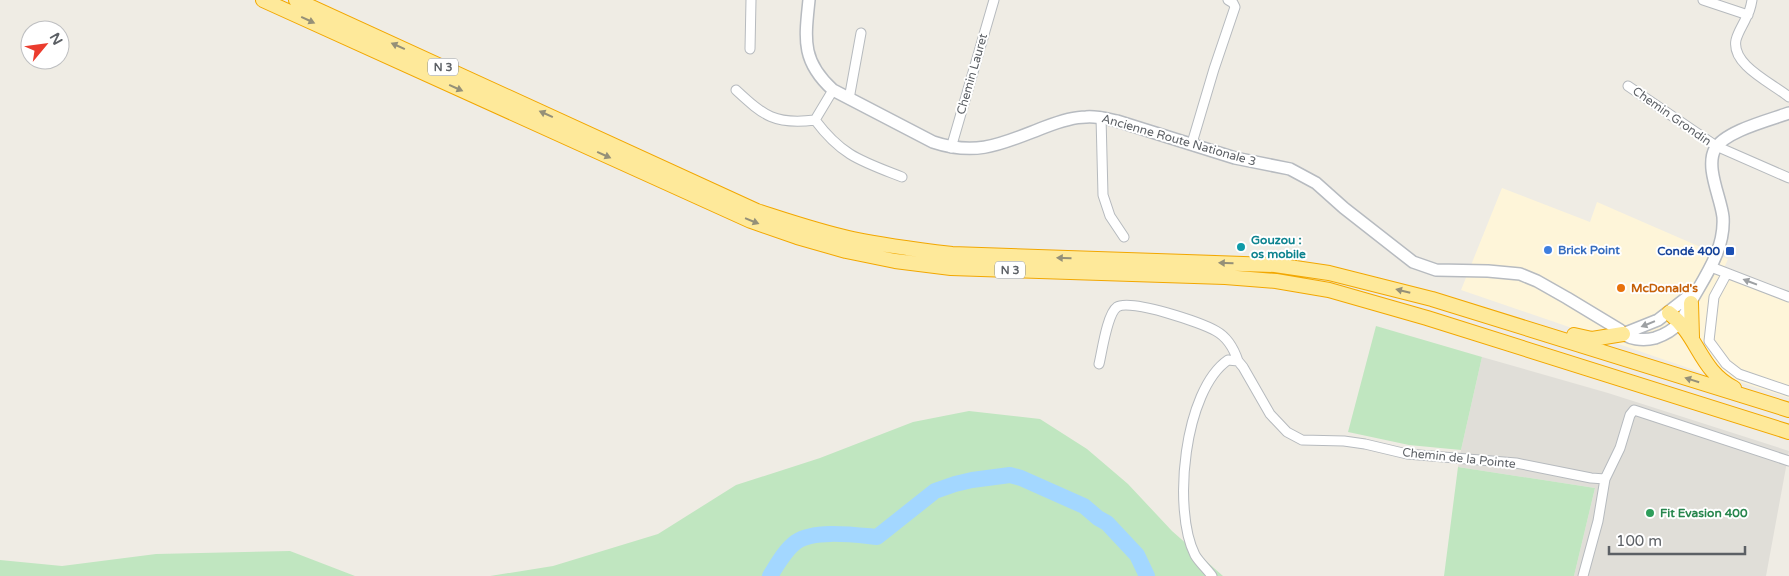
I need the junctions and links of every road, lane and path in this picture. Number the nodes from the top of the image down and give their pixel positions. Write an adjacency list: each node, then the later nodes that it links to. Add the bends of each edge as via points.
1 (264, 0): 41 (highway, N 3, one-way to 41, via 751,222 846,251 951,268 1225,277 1329,290)
2 (296, 0): 31 (highway, N 3, one-way to 2, via 1329,273 1275,265 952,254 852,239 756,211)
3 (751, 0): 11 (street)
4 (809, 0): 14 (main road, Ancienne Route Nationale 3, via 806,35 811,64)
5 (994, 0): 22 (street, Chemin Lauret)
6 (1228, 0): 20 (street, via 1235,6)
7 (1704, 0): 9 (street)
8 (1752, 0): 9 (street)
9 (1748, 15): 15 (street, via 1737,37 1737,54 1750,69)
10 (861, 33): 16 (street)
11 (750, 49)
12 (1628, 86): 21 (street, Chemin Grondin)
13 (736, 90): 19 (street, via 776,120)
14 (833, 90): 16 (main road, Ancienne Route Nationale 3); 19 (street)
15 (1789, 96)
16 (849, 99): 22 (main road, Ancienne Route Nationale 3)
17 (1789, 113): 21 (main road, via 1734,134)
18 (1101, 117): 20 (main road, Ancienne Route Nationale 3); 22 (main road, Ancienne Route Nationale 3, via 1068,120 986,148); 25 (street, via 1103,195 1110,216)
19 (815, 120): 23 (street, via 838,147 851,156)
20 (1192, 143): 34 (main road, Ancienne Route Nationale 3, via 1236,158 1290,169 1316,183 1419,264 1436,270 1520,274 1567,298)
21 (1716, 146): 24 (street, Chemin Grondin); 26 (main road, Ancienne Route Nationale 3, via 1712,164 1723,216 1719,247)
22 (951, 148)
23 (902, 177)
24 (1789, 178)
25 (1124, 238)
26 (1711, 267): 27 (street); 28 (main road, Ancienne Route Nationale 3)
27 (1727, 274): 29 (street); 30 (street, one-way to 27)
28 (1699, 288): 29 (street); 32 (main road, Ancienne Route Nationale 3); 33 (main road, Ancienne Route Nationale 3)
29 (1714, 297): 38 (street, via 1709,341 1726,364 1739,374)
30 (1789, 297)
31 (1432, 298): 34 (highway, via 1575,336 1592,339); 40 (highway, N 3, one-way to 31)
32 (1691, 303): 33 (main road, Ancienne Route Nationale 3); 35 (highway)
33 (1674, 317): 34 (main road, Ancienne Route Nationale 3, via 1665,334 1653,339); 35 (highway)
34 (1623, 334)
35 (1692, 337): 39 (highway, via 1722,382 1739,391)
36 (1238, 361): 37 (street, Chemin de la Pointe, via 1227,340 1216,331 1130,304 1117,306 1110,314); 43 (street, Chemin de la Pointe, via 1270,414 1287,432 1302,440 1344,441 1407,454 1516,463); 44 (street, via 1223,363 1203,390 1186,453 1184,490 1189,535 1196,555)
37 (1099, 364)
38 (1789, 391)
39 (1789, 406)
40 (1789, 410)
41 (1789, 432)
42 (1789, 461): 43 (street, via 1634,410)
43 (1605, 479): 45 (street)
44 (1212, 576)
45 (1583, 576)

